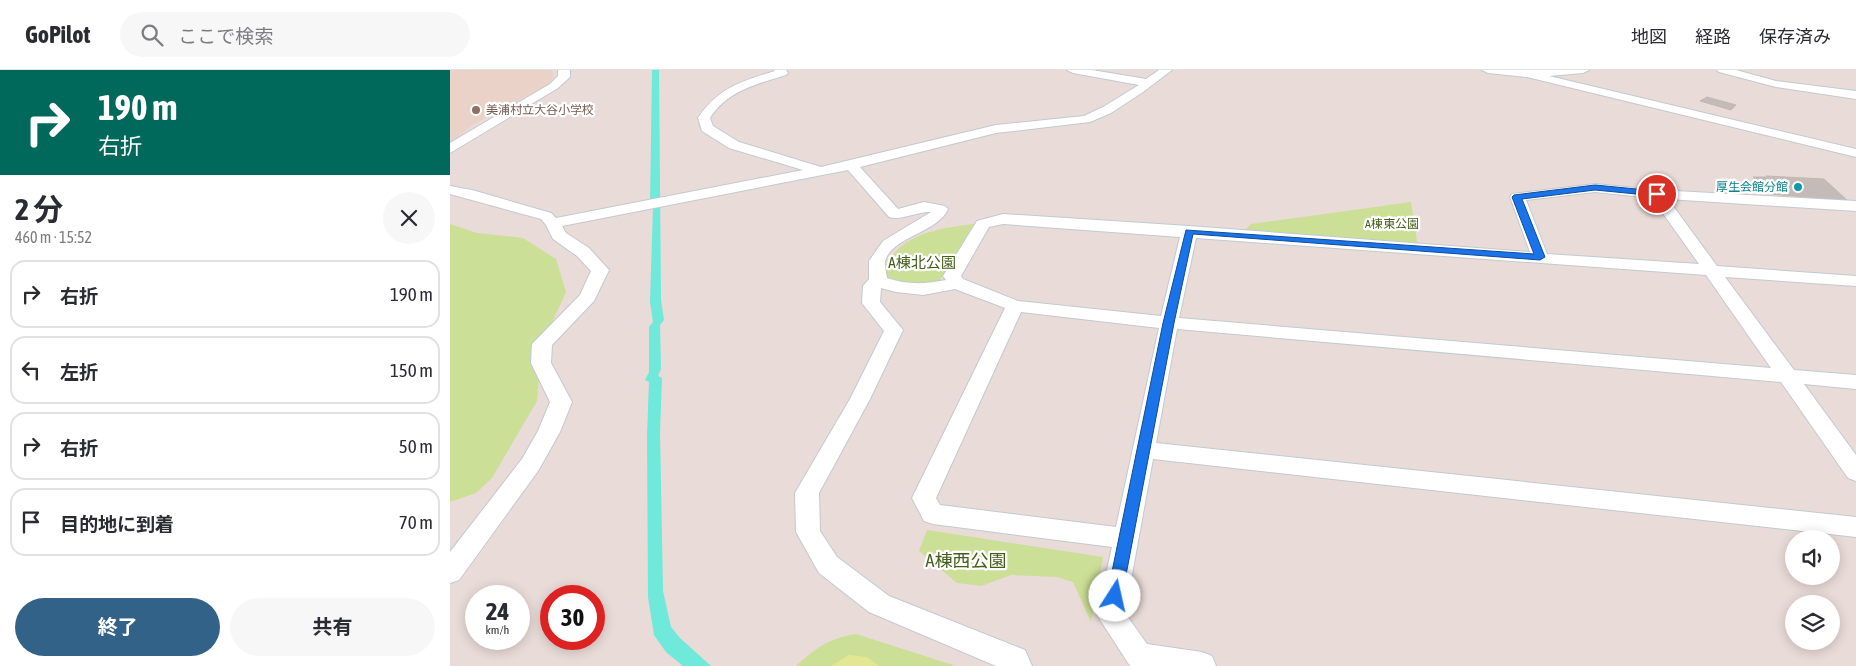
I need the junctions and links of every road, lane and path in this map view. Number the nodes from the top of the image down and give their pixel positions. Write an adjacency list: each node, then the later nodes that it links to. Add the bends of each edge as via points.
1 (564, 70): 12 (street, via 564,76 554,86)
2 (780, 70): 15 (street, via 782,73 740,87 710,106 704,118 707,128 734,145)
3 (1073, 70): 10 (street)
4 (1166, 70): 10 (street)
5 (1488, 70): 9 (street)
6 (1512, 70): 9 (street)
7 (1583, 70): 9 (street)
8 (1723, 70): 11 (street, via 1776,84)
9 (1528, 74): 13 (street)
10 (1148, 83): 14 (street, via 1108,110 1086,119 996,129)
11 (1856, 95)
12 (450, 149)
13 (1856, 153)
14 (851, 165): 15 (street); 24 (street, via 894,214 924,207 940,209 937,216 889,244 877,261)
15 (819, 171): 19 (street)
16 (450, 190): 19 (street, via 467,192 546,216)
17 (1657, 194): 18 (street); 21 (street, via 1595,188 1517,197); 22 (street)
18 (1856, 206)
19 (553, 223): 34 (street, via 559,236 583,252 600,270 588,297 542,344 541,363 561,402 549,432 530,465)
20 (1189, 232): 21 (street); 25 (street, via 1002,219 983,224 952,276); 27 (street)
21 (1540, 257): 22 (street)
22 (1711, 270): 23 (street); 28 (street)
23 (1856, 281)
24 (878, 282): 25 (street, via 923,290); 35 (street, via 872,286 871,303 894,330 807,493 808,532 828,565 879,604 1015,660)
25 (956, 283): 26 (street)
26 (1015, 306): 27 (street); 33 (street, via 924,498 933,514)
27 (1169, 323): 28 (street); 30 (street)
28 (1787, 376): 29 (street); 31 (street)
29 (1856, 382)
30 (1144, 450): 32 (street); 33 (street)
31 (1856, 472)
32 (1856, 527)
33 (1125, 538): 36 (street, via 1111,615 1139,656)
34 (450, 572)
35 (1018, 666)
36 (1202, 666)

